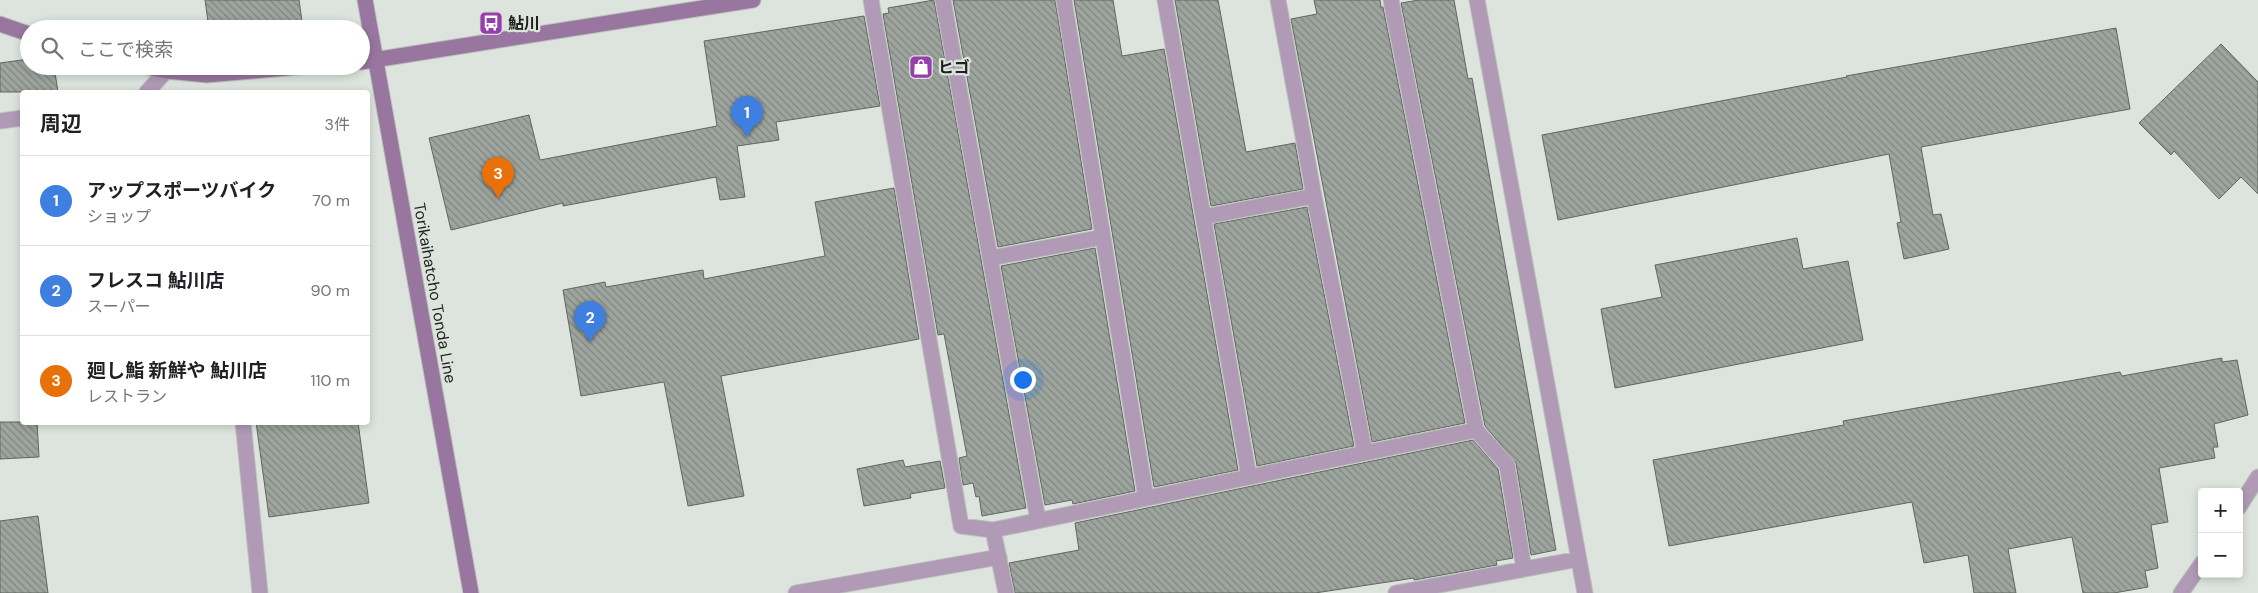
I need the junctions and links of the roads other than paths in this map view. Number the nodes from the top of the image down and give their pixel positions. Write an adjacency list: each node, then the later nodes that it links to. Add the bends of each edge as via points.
1 (365, 0): 10 (main road, Torikaihatcho Tonda Line)
2 (753, 0): 13 (main road)
3 (871, 0): 31 (street, via 961,526)
4 (943, 0): 22 (street)
5 (1064, 0): 21 (street)
6 (1164, 0): 20 (street)
7 (1278, 0): 19 (street)
8 (1391, 0): 24 (street)
9 (1477, 0): 33 (street)
10 (366, 20)
11 (0, 24): 12 (main road)
12 (20, 31)
13 (370, 61)
14 (370, 71): 38 (main road, Torikaihatcho Tonda Line)
15 (162, 75): 16 (street)
16 (149, 90)
17 (20, 118): 18 (street)
18 (0, 121)
19 (1314, 196): 20 (street); 25 (street)
20 (1203, 217): 26 (street)
21 (1103, 237): 22 (street); 28 (street)
22 (991, 258): 30 (street)
23 (243, 425): 37 (street)
24 (1476, 430): 25 (street); 34 (street, via 1507,465)
25 (1365, 453): 26 (street)
26 (1249, 477): 28 (street)
27 (2258, 477): 29 (street)
28 (1146, 498): 30 (street)
29 (2243, 501)
30 (1038, 520): 31 (street)
31 (993, 530): 32 (street)
32 (999, 557): 36 (street); 40 (street)
33 (1579, 559): 34 (street); 42 (street)
34 (1524, 569): 41 (street)
35 (2198, 569): 43 (street)
36 (845, 589): 39 (street)
37 (260, 593)
38 (470, 593)
39 (796, 593)
40 (1006, 593)
41 (1396, 593)
42 (1585, 593)
43 (2181, 593)

